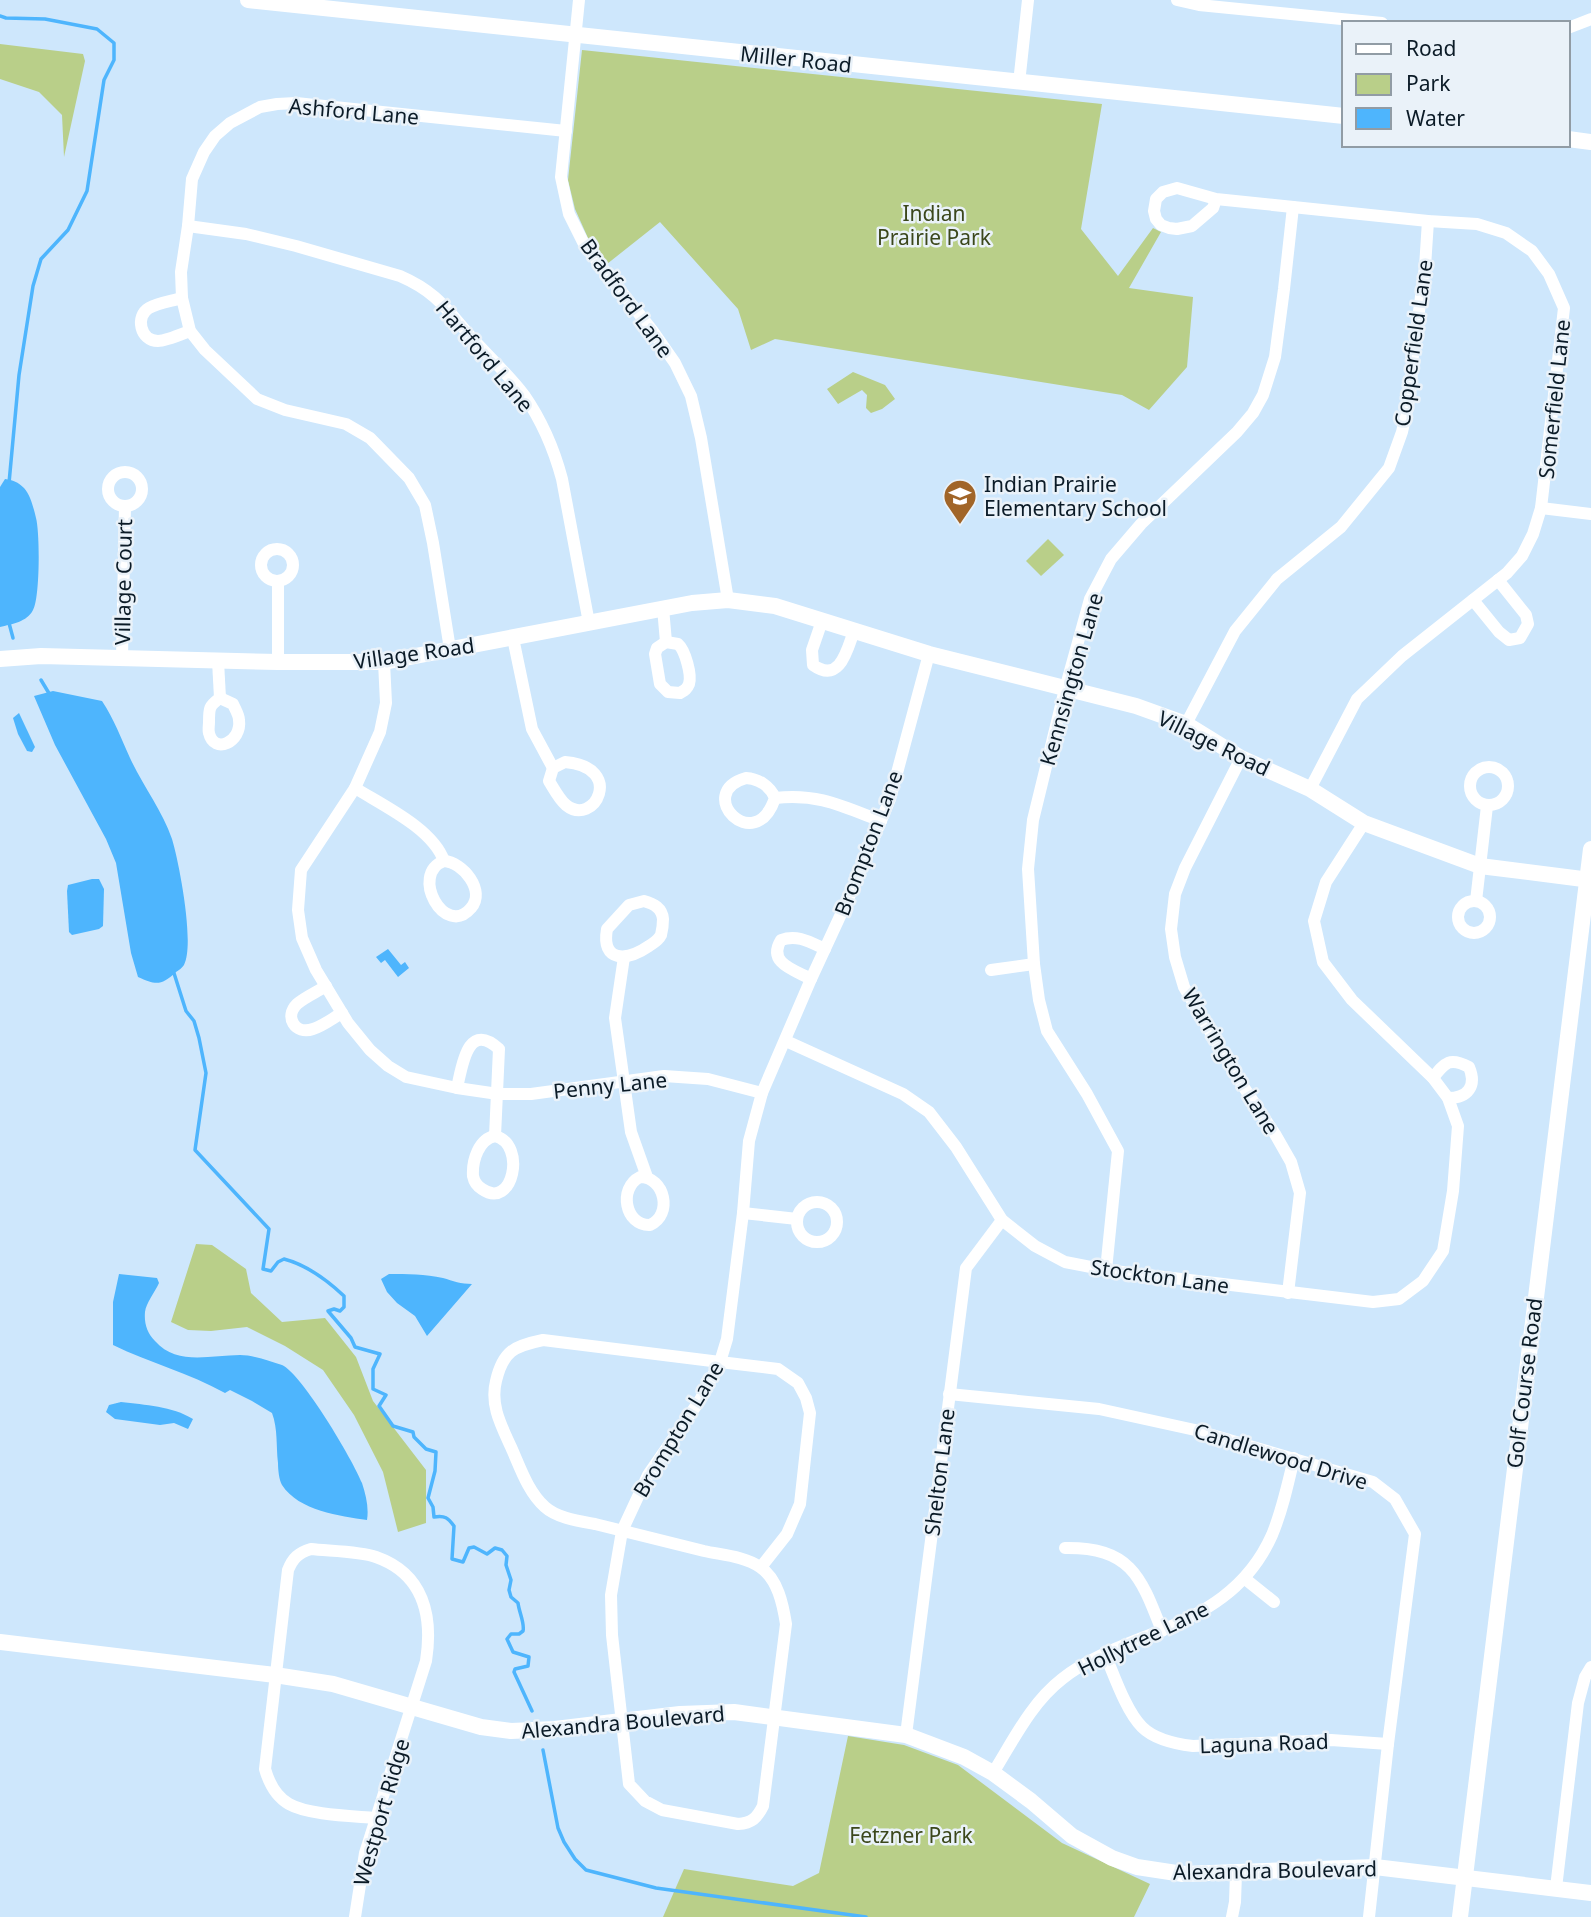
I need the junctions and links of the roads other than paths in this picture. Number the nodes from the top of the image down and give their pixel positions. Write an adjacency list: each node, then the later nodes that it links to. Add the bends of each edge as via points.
1 (248, 0): 8 (street, Miller Road)
2 (579, 0): 8 (street, Bradford Lane)
3 (1028, 0): 9 (street)
4 (1177, 0): 6 (street)
5 (1591, 19): 7 (street)
6 (1362, 21)
7 (1570, 27)
8 (576, 36): 9 (street, Miller Road); 11 (street, Bradford Lane)
9 (1018, 83): 10 (street, Miller Road)
10 (1342, 116)
11 (566, 131): 17 (street, Ashford Lane, via 296,103 260,107 230,123 204,152 192,179); 25 (street, Bradford Lane, via 561,177 569,214 585,246 675,363 691,396)
12 (1570, 139): 13 (street)
13 (1591, 142)
14 (1216, 199): 14 (street, Somerfield Lane, via 1177,188 1163,192 1156,199 1156,219 1169,228 1192,226 1213,208); 15 (street, Somerfield Lane)
15 (1293, 207): 16 (street, Somerfield Lane); 40 (street, Kennsington Lane, via 1275,357 1263,395 1237,432 1111,559 1090,599)
16 (1428, 221): 21 (street, Somerfield Lane, via 1477,224 1506,233 1532,251 1549,274 1564,308); 42 (street, Copperfield Lane, via 1410,396 1389,468 1341,527 1277,579 1244,620)
17 (188, 226): 18 (street, Ashford Lane); 29 (street, Hartford Lane, via 246,234 400,276 441,301 523,394 546,432 562,479)
18 (182, 298): 19 (street, Ashford Lane); 19 (street, via 147,308 140,323 149,339 158,341)
19 (190, 331): 33 (street, Ashford Lane, via 257,399 346,424 370,438 409,478 425,505)
20 (125, 506): 35 (street, Village Court)
21 (1541, 508): 22 (street); 23 (street, Somerfield Lane, via 1522,556)
22 (1591, 514)
23 (1498, 580): 26 (street, Somerfield Lane); 26 (street, via 1526,615 1528,624 1520,638 1509,640 1499,632)
24 (278, 582): 38 (street)
25 (728, 600): 27 (street, Village Road); 28 (street, Village Road, via 775,606)
26 (1474, 600): 46 (street, Somerfield Lane, via 1402,656 1357,699)
27 (663, 608): 29 (street, Village Road); 32 (street)
28 (822, 621): 30 (street, Village Road); 30 (street, via 812,650 813,665 818,668 834,670 842,663)
29 (589, 623): 31 (street, Village Road)
30 (854, 631): 34 (street, Village Road)
31 (513, 638): 33 (street, Village Road); 44 (street, via 532,729)
32 (666, 642)
33 (450, 649): 39 (street, Village Road)
34 (929, 654): 40 (street, Village Road); 49 (street, Brompton Lane)
35 (122, 658): 36 (street, Village Road); 37 (street, Village Road)
36 (0, 659)
37 (218, 661): 38 (street, Village Road); 41 (street)
38 (278, 662): 39 (street, Village Road)
39 (384, 662): 45 (street, Penny Lane, via 384,717)
40 (1065, 689): 42 (street, Village Road); 58 (street, Kennsington Lane, via 1033,820 1028,869)
41 (220, 698)
42 (1186, 724): 43 (street, Village Road)
43 (1241, 758): 46 (street, Village Road); 76 (street, Warrington Lane, via 1185,869 1175,894 1171,929 1184,986 1291,1162 1300,1193)
44 (553, 768)
45 (355, 788): 52 (street, via 422,830); 61 (street, Penny Lane, via 302,870 298,910 302,937)
46 (1310, 789): 50 (street, Village Road)
47 (775, 798): 49 (street, via 827,800)
48 (1487, 806): 53 (street)
49 (881, 821): 56 (street, Brompton Lane)
50 (1364, 823): 53 (street, Village Road); 64 (street, Stockton Lane, via 1326,882 1314,921 1323,962 1352,1000)
51 (1591, 849): 54 (street, Golf Course Road)
52 (444, 861): 52 (street, via 432,868 429,881 436,906 458,916 472,907 476,891 457,864)
53 (1480, 866): 54 (street, Village Road); 55 (street)
54 (1589, 880): 99 (street, Golf Course Road)
55 (1476, 901)
56 (825, 949): 60 (street, Brompton Lane); 60 (street, via 790,937 777,946 782,964)
57 (624, 957): 57 (street, via 639,953 661,934 662,914 652,903 629,905 607,929 610,951); 65 (street, via 615,1018)
58 (1034, 964): 59 (street); 75 (street, Kennsington Lane, via 1047,1031 1118,1151)
59 (991, 970)
60 (811, 979): 63 (street, Brompton Lane)
61 (326, 986): 62 (street, Penny Lane); 62 (street, via 298,1003 292,1012 294,1026 312,1030)
62 (342, 1013): 66 (street, Penny Lane, via 388,1066 406,1077)
63 (786, 1041): 67 (street, Brompton Lane); 74 (street, Stockton Lane, via 903,1094 929,1112 957,1147)
64 (1433, 1078): 69 (street, Stockton Lane); 69 (street, via 1445,1063 1469,1067 1472,1085 1457,1098)
65 (625, 1081): 67 (street, Penny Lane, via 664,1076 708,1079); 68 (street, Penny Lane); 71 (street, via 631,1132)
66 (457, 1088): 68 (street, Penny Lane); 68 (street, via 467,1048 482,1040 499,1049)
67 (762, 1093): 72 (street, Brompton Lane, via 750,1140)
68 (498, 1094): 70 (street)
69 (1448, 1098): 76 (street, Stockton Lane, via 1458,1126 1452,1191 1443,1251 1423,1281 1399,1298 1373,1302)
70 (495, 1136): 70 (street, via 479,1146 473,1172 478,1187 492,1193 507,1188 513,1174 511,1148)
71 (647, 1177)
72 (743, 1213): 73 (street); 77 (street, Brompton Lane)
73 (797, 1219)
74 (1002, 1220): 75 (street, Stockton Lane, via 1065,1262); 78 (street, Shelton Lane, via 966,1268)
75 (1106, 1270): 76 (street, Stockton Lane)
76 (1287, 1293)
77 (720, 1362): 80 (street, Brompton Lane, via 700,1400 648,1475); 80 (street, via 543,1340 510,1350 500,1366 493,1391 495,1410 530,1487 545,1508); 82 (street, via 778,1369 798,1383 810,1413 800,1504 787,1534)
78 (949, 1394): 79 (street, Candlewood Drive, via 1099,1409); 93 (street, Shelton Lane)
79 (1294, 1458): 83 (street, Hollytree Lane, via 1272,1534); 94 (street, Candlewood Drive, via 1373,1482 1395,1499 1415,1534)
80 (622, 1531): 82 (street, via 734,1556); 92 (street, Brompton Lane, via 611,1595)
81 (1065, 1548): 85 (street, via 1094,1549 1122,1560 1146,1589)
82 (761, 1567): 91 (street, Brompton Lane, via 782,1601 786,1624)
83 (1244, 1578): 84 (street); 85 (street, Hollytree Lane, via 1211,1607)
84 (1274, 1602)
85 (1162, 1631): 87 (street, Hollytree Lane)
86 (0, 1642): 89 (street, Alexandra Boulevard)
87 (1105, 1654): 94 (street, Laguna Road, via 1142,1727 1174,1743 1331,1740); 95 (street, Hollytree Lane, via 1071,1672 1047,1692)
88 (1591, 1667): 100 (street, via 1578,1703)
89 (275, 1675): 90 (street, Alexandra Boulevard, via 333,1684); 90 (street, Westport Ridge, via 292,1559 311,1549 374,1556 407,1576 427,1610 426,1661); 96 (street, via 265,1769 276,1793 306,1810)
90 (412, 1707): 92 (street, Alexandra Boulevard, via 511,1731); 96 (street, Westport Ridge)
91 (774, 1718): 92 (street, Alexandra Boulevard, via 720,1713); 92 (street, Brompton Lane, via 763,1806 758,1817 738,1824 662,1810 645,1801 629,1784); 93 (street, Alexandra Boulevard)
92 (621, 1721)
93 (906, 1735): 95 (street, Alexandra Boulevard)
94 (1388, 1744): 97 (street, Candlewood Drive)
95 (993, 1773): 98 (street, Alexandra Boulevard, via 1072,1836 1112,1858 1171,1873)
96 (375, 1818): 102 (street, Westport Ridge)
97 (1375, 1867): 98 (street, Alexandra Boulevard); 99 (street, Alexandra Boulevard); 104 (street, Candlewood Drive)
98 (1236, 1873): 103 (street)
99 (1464, 1877): 100 (street, Alexandra Boulevard); 105 (street, Golf Course Road)
100 (1556, 1888): 101 (street, Alexandra Boulevard)
101 (1591, 1893)
102 (355, 1917)
103 (1232, 1917)
104 (1369, 1917)
105 (1460, 1917)

